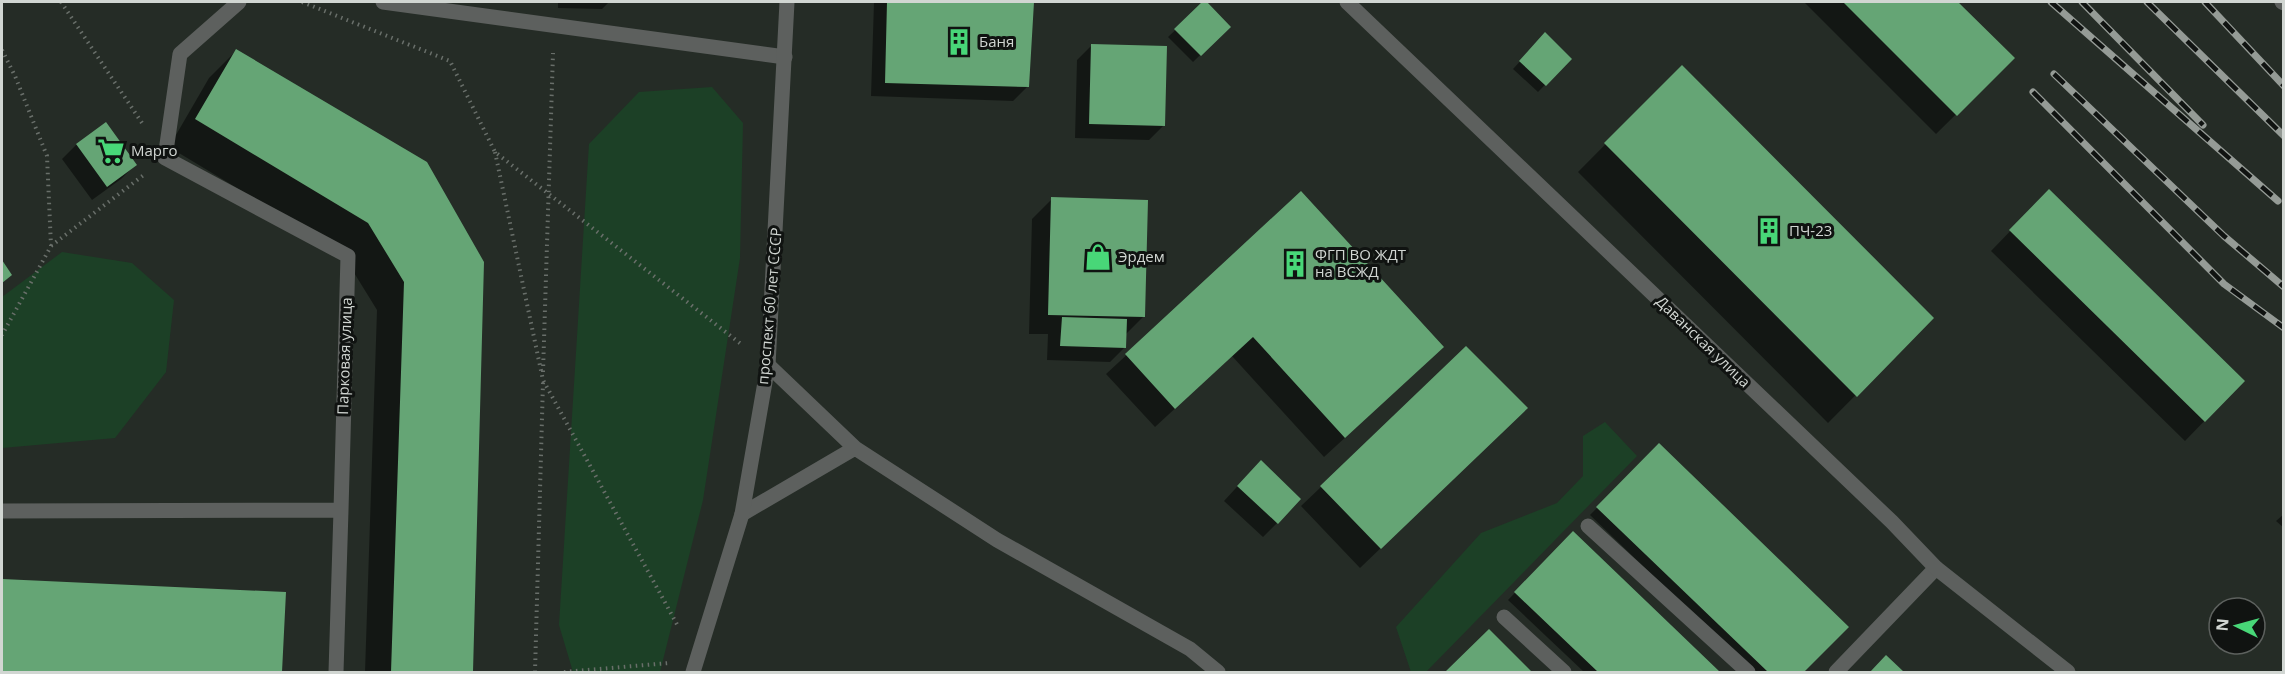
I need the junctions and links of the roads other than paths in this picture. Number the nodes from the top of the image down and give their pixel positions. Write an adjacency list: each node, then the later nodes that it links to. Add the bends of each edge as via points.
1 (239, 2): 8 (street, Парковая улица, via 180,54 165,158 348,256)
2 (383, 2): 5 (street)
3 (787, 2): 5 (street, проспект 60 лет СССР)
4 (1347, 2): 12 (street, Даванская улица)
5 (785, 57): 6 (street, проспект 60 лет СССР)
6 (768, 365): 7 (street); 10 (street, проспект 60 лет СССР)
7 (855, 448): 10 (street); 16 (street, via 997,540 1190,649)
8 (341, 510): 9 (street); 15 (street)
9 (2, 511)
10 (742, 514): 14 (street, проспект 60 лет СССР)
11 (1588, 526): 18 (street)
12 (1936, 568): 19 (street); 20 (street, Даванская улица)
13 (1504, 617): 17 (street)
14 (694, 666)
15 (336, 672)
16 (1218, 672)
17 (1564, 672)
18 (1748, 672)
19 (1836, 672)
20 (2068, 672)

